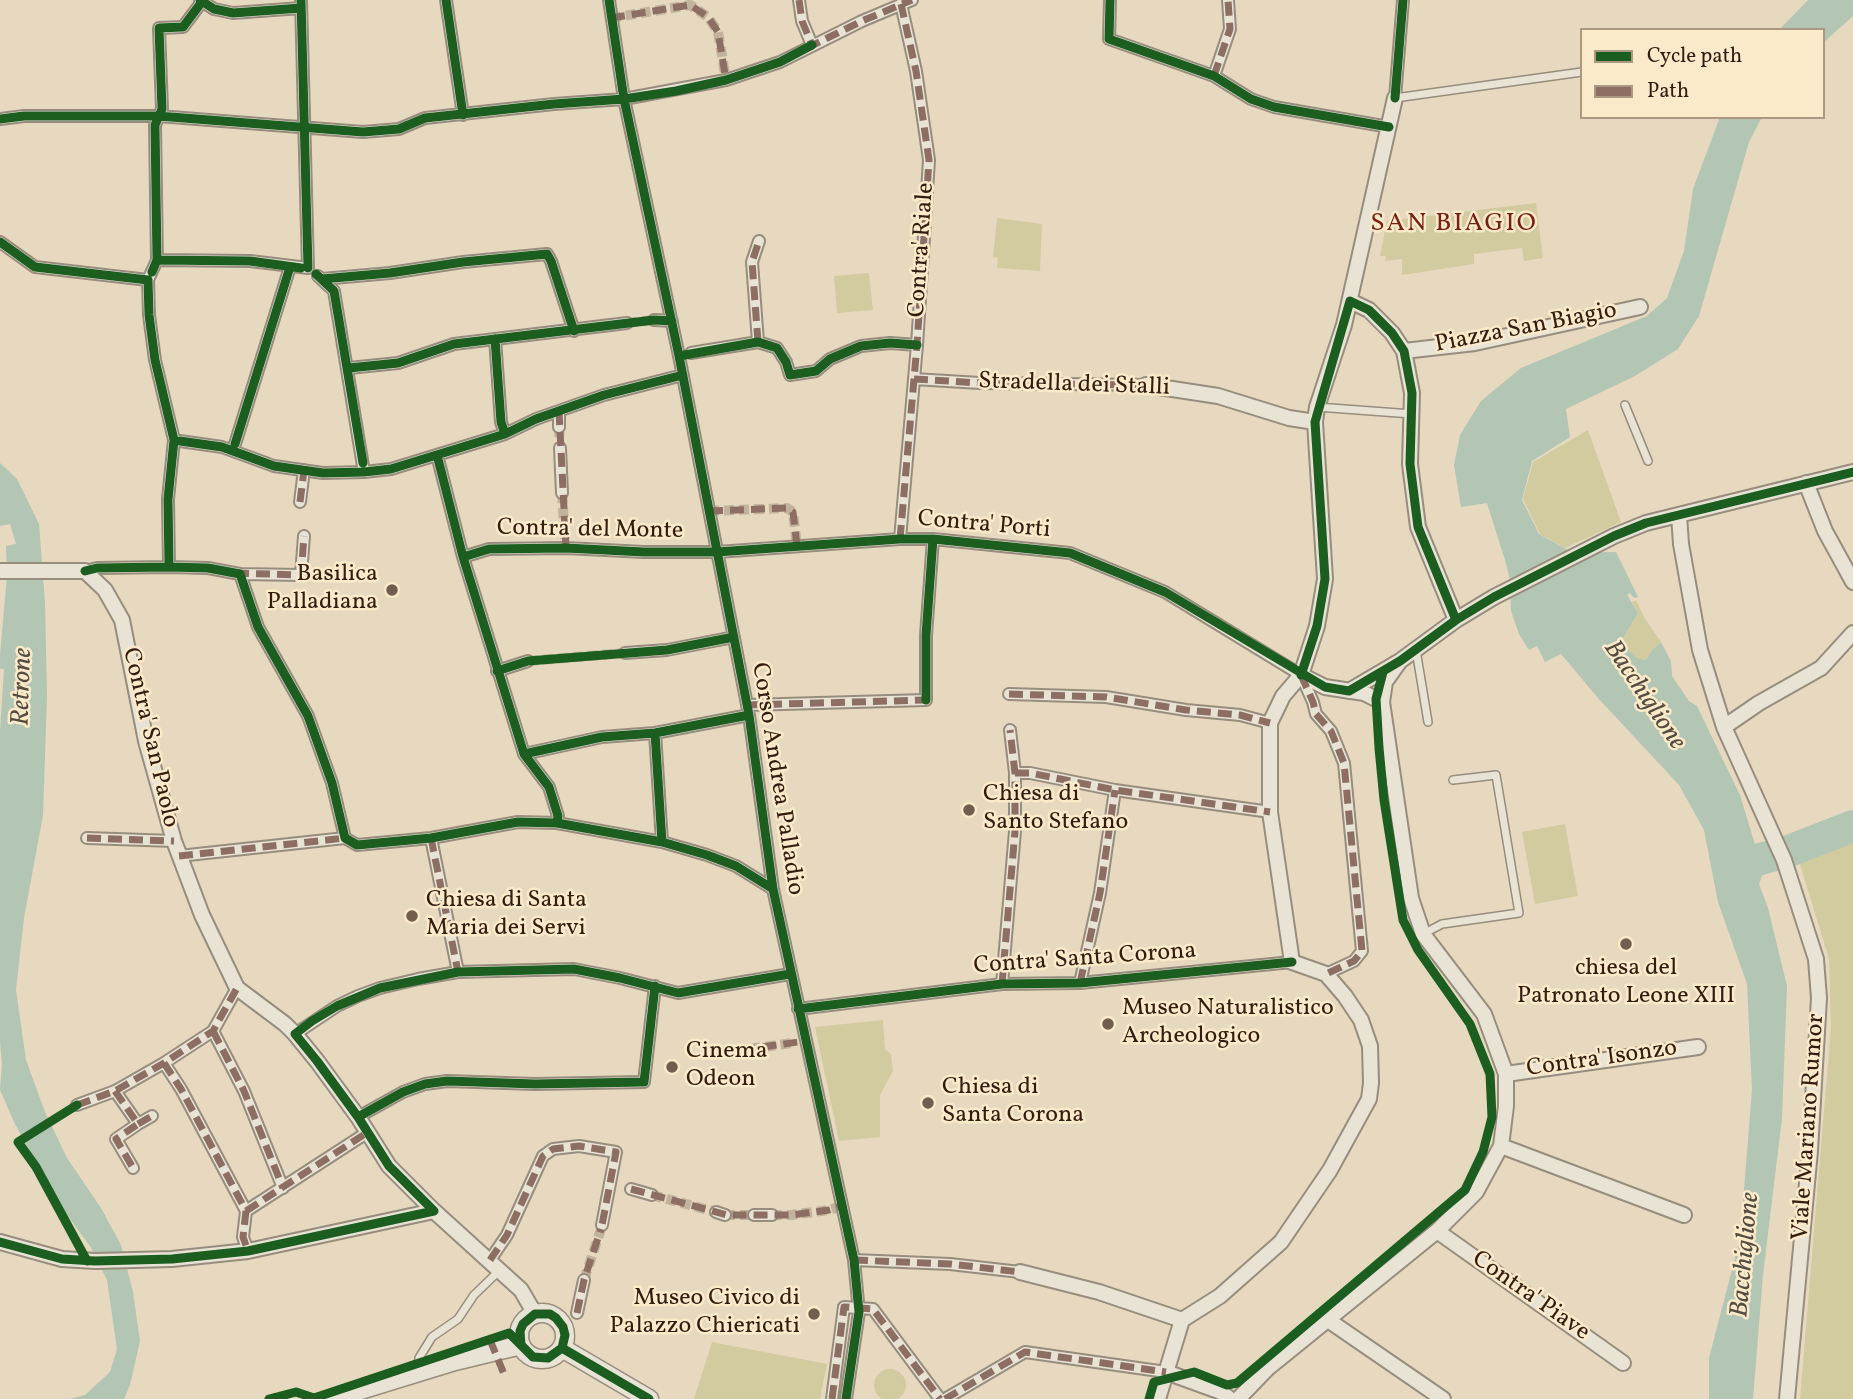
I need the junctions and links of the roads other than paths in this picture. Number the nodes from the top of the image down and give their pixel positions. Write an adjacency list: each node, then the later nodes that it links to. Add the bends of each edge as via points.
1 (446, 0): 16 (street)
2 (609, 0): 15 (street, Corso Andrea Palladio)
3 (799, 0): 11 (street)
4 (912, 0): 10 (street)
5 (1110, 0): 13 (street, via 1109,39)
6 (1227, 0): 13 (street, via 1230,29)
7 (1403, 0): 14 (street)
8 (201, 1): 9 (street, via 233,13); 17 (street, via 183,27 159,28 162,109)
9 (301, 4): 20 (street)
10 (901, 4): 11 (street); 36 (street, Contra' Riale, via 929,160)
11 (811, 46): 15 (street, via 726,80)
12 (1580, 72): 14 (lane)
13 (1214, 76): 19 (street, via 1274,107)
14 (1395, 98): 19 (street)
15 (624, 99): 16 (street); 31 (street, Corso Andrea Palladio)
16 (463, 115): 20 (street, via 363,132)
17 (158, 116): 18 (street); 20 (street); 23 (street)
18 (0, 119)
19 (1389, 127): 28 (street)
20 (305, 128): 25 (street)
21 (759, 241): 35 (street, via 752,262)
22 (0, 242): 26 (street, via 35,267)
23 (157, 260): 24 (street, via 250,261); 26 (street)
24 (290, 267): 25 (street); 51 (street, via 229,442 249,448)
25 (308, 268): 27 (street)
26 (150, 276): 49 (street, via 155,360)
27 (321, 279): 33 (street, via 547,254); 39 (street, via 334,291)
28 (1350, 301): 37 (street, Piazza San Biagio, via 1369,310); 45 (street)
29 (1640, 307): 37 (street, Piazza San Biagio, via 1475,343)
30 (654, 320): 31 (street)
31 (672, 321): 38 (street, Corso Andrea Palladio)
32 (627, 323): 33 (street)
33 (574, 331): 34 (street)
34 (495, 339): 39 (street, via 454,344 398,363); 48 (street)
35 (758, 342): 36 (street, via 777,348 790,375 816,371 830,359 861,346); 38 (street)
36 (917, 345): 41 (street, Contra' Riale)
37 (1404, 351): 46 (street)
38 (685, 355): 40 (street, Corso Andrea Palladio)
39 (349, 368): 54 (street)
40 (683, 375): 44 (street); 64 (street, Corso Andrea Palladio)
41 (914, 379): 42 (street, Stradella dei Stalli); 62 (street, Contra' Riale)
42 (1146, 385): 45 (street, Stradella dei Stalli, via 1218,396 1289,418)
43 (1625, 405): 53 (lane)
44 (559, 411): 47 (street); 48 (street)
45 (1316, 414): 46 (lane); 79 (street, via 1325,579 1317,626)
46 (1412, 414): 71 (street, via 1410,464 1418,527)
47 (559, 427)
48 (505, 434): 52 (street)
49 (177, 441): 51 (street); 66 (street, via 169,499)
50 (560, 448): 58 (street)
51 (247, 455): 55 (street, via 274,466)
52 (436, 455): 54 (street, via 391,469); 65 (street)
53 (1648, 461)
54 (364, 468): 55 (street, via 323,473)
55 (304, 470): 59 (street)
56 (1853, 472): 57 (street)
57 (1806, 483): 60 (street); 70 (street)
58 (562, 493)
59 (300, 502)
60 (1671, 512): 71 (street, via 1614,536); 86 (street, Viale Mariano Rumor, via 1700,650)
61 (304, 536): 69 (street, via 301,575)
62 (900, 538): 63 (street, Contra' Porti); 64 (street, Contra' Porti)
63 (933, 539): 79 (street, Contra' Porti, via 1070,553 1165,592); 83 (street, via 926,700)
64 (717, 552): 65 (street, Contra' del Monte, via 643,552 566,544); 73 (street, Corso Andrea Palladio)
65 (463, 556): 78 (street)
66 (169, 567): 68 (street); 69 (street)
67 (0, 571): 68 (street)
68 (78, 571): 98 (street, Contra' San Paolo, via 105,590 122,620 146,741)
69 (240, 574): 96 (street, via 258,627 308,716 332,783)
70 (1853, 582)
71 (1456, 620): 74 (street)
72 (1853, 632): 86 (street, via 1821,668)
73 (734, 637): 75 (street); 83 (street, Corso Andrea Palladio)
74 (1416, 648): 77 (street); 84 (lane)
75 (625, 653)
76 (527, 661): 78 (street)
77 (1400, 661): 80 (street); 82 (street, via 1385,682)
78 (498, 671): 89 (street)
79 (1301, 675): 80 (street, via 1325,687); 85 (street, via 1283,696); 106 (street, via 1315,714 1331,731 1344,764 1362,951 1354,961)
80 (1349, 691): 82 (street)
81 (1009, 694): 85 (street, via 1106,696)
82 (1381, 702): 102 (street, via 1401,844)
83 (748, 710): 88 (street); 101 (street, Corso Andrea Palladio)
84 (1428, 722)
85 (1270, 723): 93 (street)
86 (1724, 727): 162 (street, Viale Mariano Rumor, via 1784,860 1816,959 1819,998 1811,1151)
87 (1010, 730): 90 (street)
88 (655, 733): 89 (street, via 602,737); 99 (street)
89 (524, 755): 94 (street, via 549,787)
90 (1015, 773): 92 (street); 108 (street)
91 (1453, 780): 102 (lane, via 1496,775 1520,913 1442,924)
92 (1115, 790): 93 (street); 107 (street, via 1100,893)
93 (1270, 812): 103 (street)
94 (557, 823): 97 (street, via 518,822); 99 (street)
95 (87, 838): 98 (street)
96 (345, 838): 97 (street, via 357,845); 100 (street)
97 (430, 838): 104 (street)
98 (174, 841): 100 (street, Contra' San Paolo)
99 (662, 842): 101 (street, via 736,866)
100 (179, 856): 110 (street, Contra' San Paolo)
101 (773, 889): 105 (street, Corso Andrea Palladio)
102 (1423, 934): 118 (street, via 1484,1014)
103 (1292, 962): 106 (street, Contra' Santa Corona); 107 (street, Contra' Santa Corona)
104 (458, 972): 109 (street, via 574,969); 113 (street, via 369,992 337,1006)
105 (790, 974): 109 (street, via 678,993); 111 (street, Corso Andrea Palladio)
106 (1326, 974): 146 (street, via 1361,1020 1370,1046 1369,1099 1330,1170 1271,1254)
107 (1080, 983): 108 (street, Contra' Santa Corona)
108 (1002, 984): 111 (street, Contra' Santa Corona)
109 (655, 986): 122 (street, via 644,1082 425,1084)
110 (237, 988): 112 (street); 113 (street)
111 (798, 1009): 114 (street, Corso Andrea Palladio)
112 (213, 1031): 117 (street); 127 (street, via 244,1091)
113 (295, 1034): 122 (street)
114 (805, 1041): 115 (street); 139 (street, Corso Andrea Palladio)
115 (792, 1043)
116 (1698, 1047): 118 (street, Contra' Isonzo)
117 (164, 1063): 119 (street); 130 (street)
118 (1506, 1074): 125 (street)
119 (116, 1091): 120 (street); 123 (street)
120 (77, 1105)
121 (152, 1116): 123 (street)
122 (358, 1117): 124 (street)
123 (138, 1124): 126 (street, via 116,1139)
124 (368, 1132): 127 (street); 131 (street, via 389,1166)
125 (1501, 1146): 134 (street); 136 (street, via 1476,1192)
126 (134, 1168)
127 (283, 1188): 130 (street)
128 (631, 1189): 129 (street)
129 (652, 1195)
130 (246, 1210): 138 (street, via 243,1237)
131 (434, 1211): 138 (street); 140 (street)
132 (754, 1214): 133 (street)
133 (772, 1215)
134 (1684, 1215)
135 (602, 1225): 140 (street, via 616,1152 579,1146 553,1149 543,1156)
136 (1437, 1231): 147 (street); 150 (street, Contra' Piave)
137 (0, 1242): 138 (street, via 87,1261)
138 (248, 1251)
139 (854, 1260): 141 (street); 143 (street, Corso Andrea Palladio)
140 (495, 1265): 145 (street, via 521,1290); 152 (lane, via 458,1318 432,1336 419,1358)
141 (1020, 1272): 146 (street)
142 (584, 1280): 144 (street)
143 (859, 1308): 155 (street, via 845,1307); 156 (street, Corso Andrea Palladio); 157 (street, via 873,1308)
144 (577, 1313)
145 (535, 1314): 148 (street, via 523,1324); 149 (street, via 550,1314 561,1322)
146 (1182, 1320): 151 (street)
147 (1328, 1320): 160 (street, via 1268,1367); 161 (street)
148 (521, 1345): 149 (street, via 541,1359); 152 (street)
149 (562, 1348): 154 (street)
150 (1623, 1363)
151 (1166, 1371): 157 (street, via 1025,1352); 158 (street); 159 (street)
152 (418, 1373): 153 (street)
153 (331, 1399)
154 (649, 1399)
155 (832, 1399)
156 (846, 1399)
157 (942, 1399)
158 (1158, 1399)
159 (1230, 1399)
160 (1238, 1399)
161 (1443, 1399)
162 (1787, 1399)

